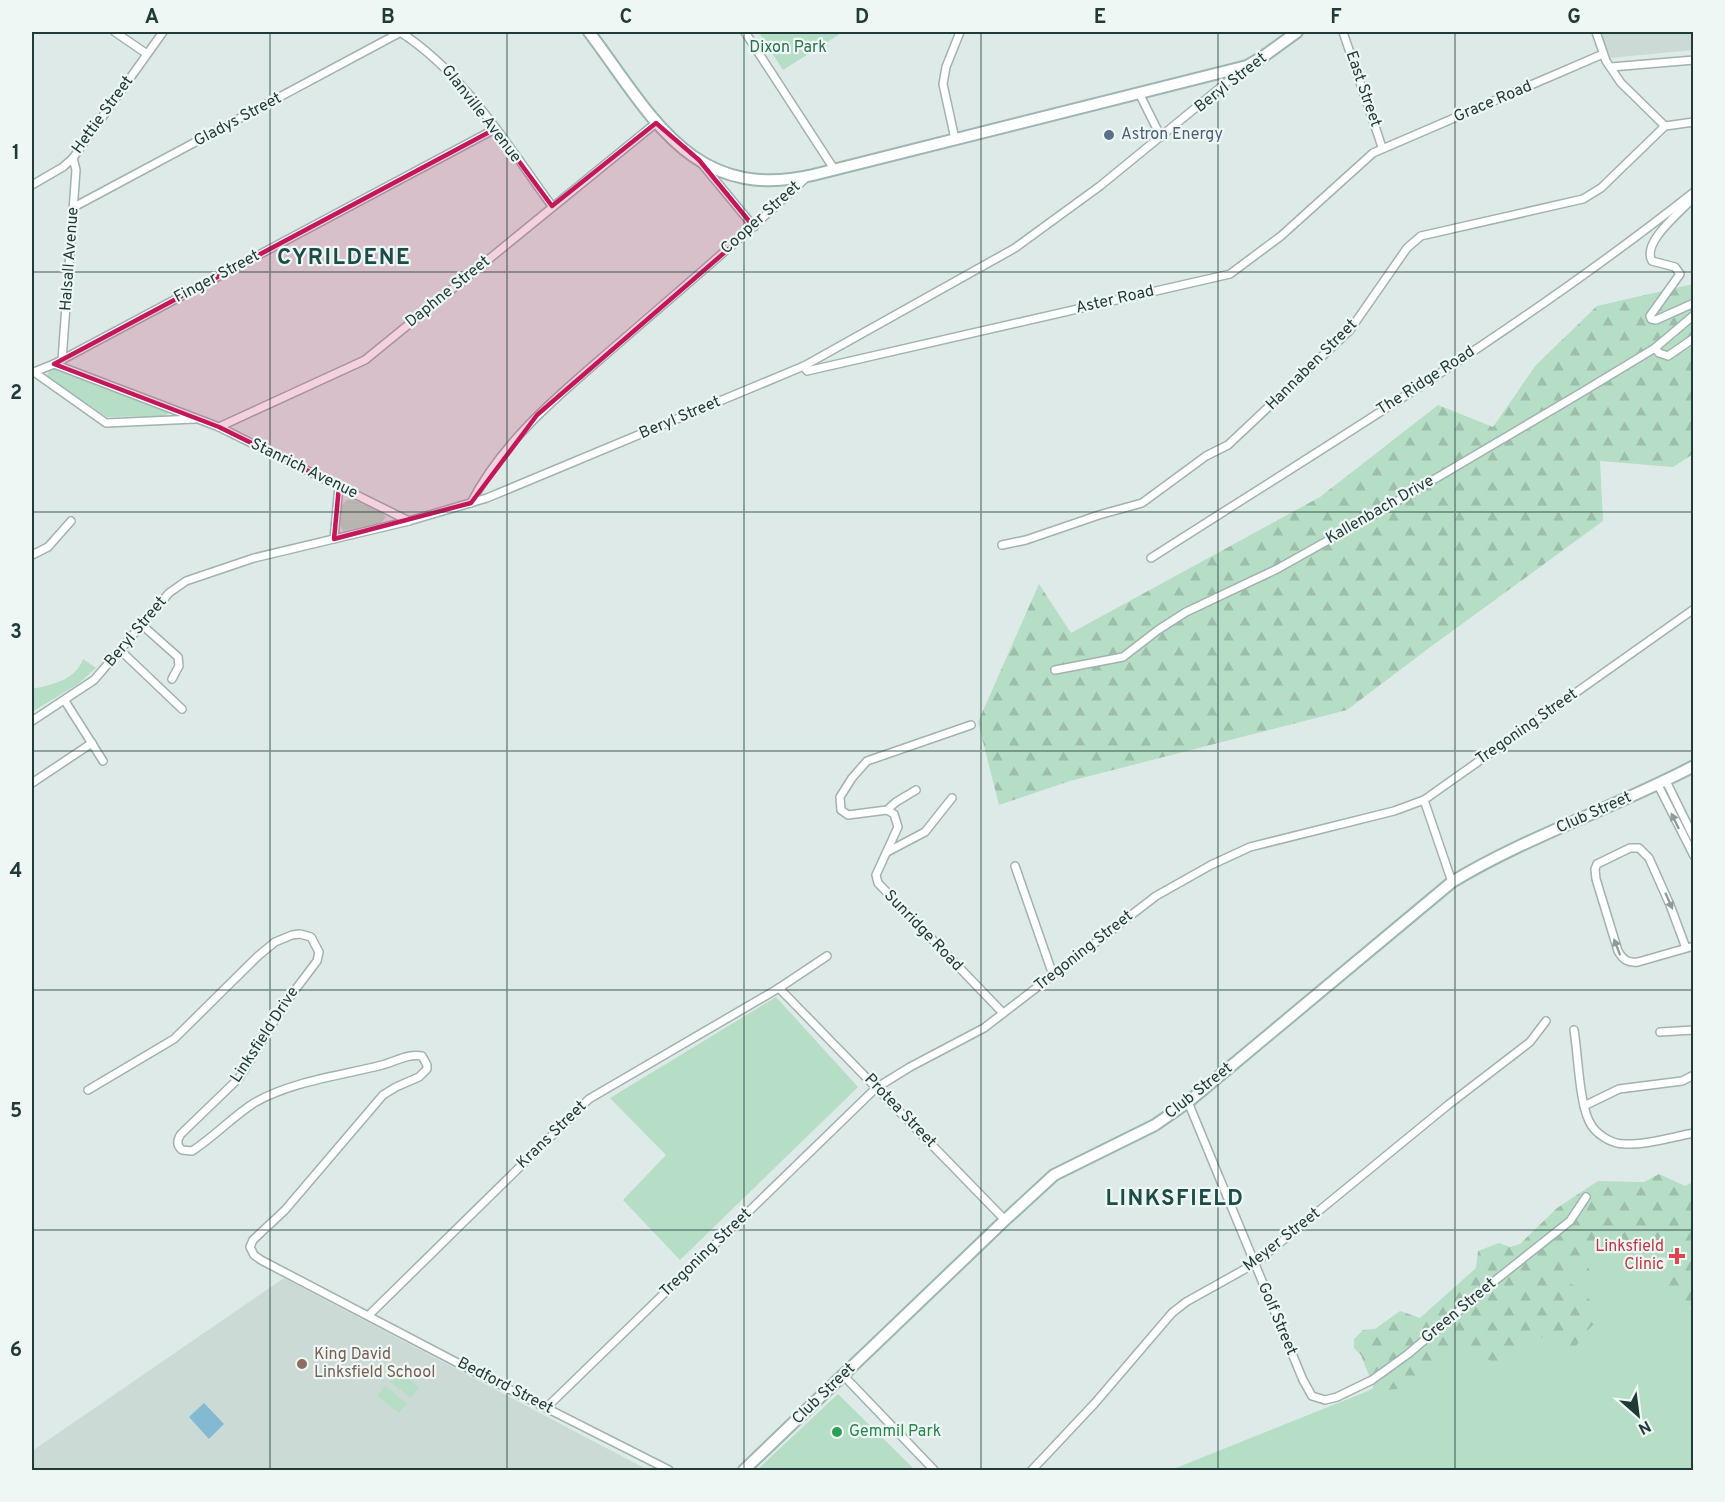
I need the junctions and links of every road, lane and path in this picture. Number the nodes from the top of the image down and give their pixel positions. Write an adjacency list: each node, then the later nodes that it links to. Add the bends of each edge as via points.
1 (115, 32): 10 (street)
2 (163, 32): 10 (street, Hettie Street)
3 (400, 32): 19 (street, Glanville Avenue, via 449,70); 31 (street, Gladys Street)
4 (590, 32): 17 (main road)
5 (746, 32): 25 (street)
6 (960, 32): 21 (street, via 943,84)
7 (1297, 32): 13 (main road, Beryl Street)
8 (1343, 32): 22 (street, East Street)
9 (1596, 32): 11 (street)
10 (147, 54): 23 (street, Hettie Street)
11 (1604, 54): 14 (street); 22 (street, Grace Road)
12 (1694, 60): 14 (street)
13 (1247, 66): 15 (main road, Cooper Street); 20 (street, Beryl Street)
14 (1611, 67): 18 (street)
15 (1139, 93): 20 (street); 21 (main road, Cooper Street)
16 (1694, 122): 18 (street)
17 (656, 123): 24 (main road); 30 (street, Daphne Street)
18 (1665, 126): 48 (street, Hannaben Street, via 1601,188 1583,199 1417,238 1338,342 1232,442 1206,456 1146,501)
19 (495, 129): 30 (street, Glanville Avenue); 37 (street, Finger Street)
20 (1161, 138): 39 (street, Beryl Street, via 1015,248)
21 (955, 139): 25 (main road, Cooper Street)
22 (1382, 147): 39 (street, Aster Road, via 1281,236 1230,274)
23 (73, 158): 27 (street, Hettie Street); 31 (street, Halsall Avenue)
24 (699, 160): 26 (main road, via 745,178); 32 (street)
25 (834, 170): 26 (main road, Cooper Street)
26 (808, 176): 32 (street, Cooper Street)
27 (32, 184)
28 (1694, 192): 50 (street, The Ridge Road, via 1509,328)
29 (1694, 197): 33 (street, via 1650,247 1652,261 1675,267 1680,274 1650,316 1653,321)
30 (552, 206): 42 (street, Daphne Street, via 365,360)
31 (74, 207): 37 (street, Halsall Avenue)
32 (753, 227): 44 (street, Cooper Street, via 537,415 504,453)
33 (1694, 303)
34 (1694, 315): 36 (street, Kallenbach Drive)
35 (1694, 338): 36 (street, via 1668,356)
36 (1655, 348): 54 (street, Kallenbach Drive, via 1351,528 1278,569 1186,612 1123,657)
37 (62, 360): 38 (street, Finger Street)
38 (54, 364): 40 (street, Finger Street); 41 (street, Stanrich Avenue)
39 (805, 368): 44 (street, Beryl Street)
40 (33, 371): 41 (street, Stanrich Avenue, via 106,423)
41 (197, 419): 42 (street, Stanrich Avenue)
42 (219, 427): 43 (street, Stanrich Avenue)
43 (339, 486): 46 (street, Stanrich Avenue); 47 (street)
44 (471, 503): 46 (street, Beryl Street)
45 (71, 521): 49 (street, via 48,547)
46 (409, 521): 47 (street, Beryl Street)
47 (334, 540): 52 (street, Beryl Street, via 197,576 169,593)
48 (1002, 545)
49 (32, 555)
50 (1151, 558)
51 (1694, 609): 67 (street, Tregoning Street)
52 (142, 625): 53 (street, Beryl Street); 55 (street, via 178,657 179,666)
53 (120, 650): 56 (street, Beryl Street, via 94,680); 57 (street)
54 (1054, 670)
55 (172, 679)
56 (65, 701): 58 (street, Beryl Street); 60 (street)
57 (182, 709)
58 (32, 721)
59 (971, 725): 68 (street, via 872,758 840,797 841,810 848,815)
60 (92, 743): 61 (street); 63 (street)
61 (104, 761)
62 (1694, 766): 64 (main road, Club Street)
63 (32, 783)
64 (1662, 783): 69 (street); 71 (street, one-way to 64); 73 (main road, Club Street)
65 (916, 790): 68 (street)
66 (952, 798): 70 (street, via 925,831)
67 (1424, 800): 73 (street); 76 (street, Tregoning Street, via 1242,850 1156,896)
68 (887, 810): 70 (street, Sunridge Road, via 894,814 898,827)
69 (1694, 838)
70 (887, 852): 78 (street, Sunridge Road, via 876,875 878,883)
71 (1694, 856)
72 (1015, 866): 76 (street)
73 (1452, 882): 86 (main road, Club Street)
74 (1690, 947): 74 (street, one-way to 74, via 1638,962 1623,959 1596,879 1598,864 1630,848 1643,850)
75 (826, 956): 77 (street, Krans Street)
76 (1053, 975): 78 (street, Tregoning Street)
77 (779, 988): 84 (street, Protea Street); 93 (street, Krans Street, via 582,1104)
78 (1002, 1013): 84 (street, Tregoning Street, via 984,1028)
79 (1546, 1021): 92 (street, Meyer Street, via 1530,1042)
80 (1574, 1030): 87 (street)
81 (1694, 1030): 82 (street)
82 (1660, 1032)
83 (1694, 1075): 87 (street, via 1682,1081 1619,1089)
84 (876, 1088): 90 (street, Protea Street); 96 (street, Tregoning Street)
85 (88, 1090): 91 (street, Linksfield Drive, via 174,1039 275,942 292,935 311,937 319,952 317,961 286,1002 239,1078 178,1137 180,1149 195,1149 248,1107 282,1091 414,1055 427,1061 427,1069 383,1095)
86 (1188, 1102): 90 (main road, Club Street, via 1155,1125 1054,1175); 92 (street, Golf Street)
87 (1584, 1106): 88 (street, via 1593,1128 1618,1144)
88 (1694, 1134)
89 (1586, 1197): 95 (street, Green Street, via 1570,1221 1395,1364 1336,1397)
90 (1005, 1220): 94 (main road, Club Street)
91 (250, 1247): 93 (street, Bedford Street, via 258,1258)
92 (1254, 1264): 95 (street, Golf Street, via 1303,1380); 100 (street, Meyer Street, via 1172,1313)
93 (369, 1315): 96 (street, Bedford Street)
94 (843, 1375): 98 (main road, Club Street); 99 (street)
95 (1317, 1398)
96 (547, 1407): 97 (street, Bedford Street)
97 (669, 1470)
98 (744, 1470)
99 (934, 1470)
100 (1032, 1470)

